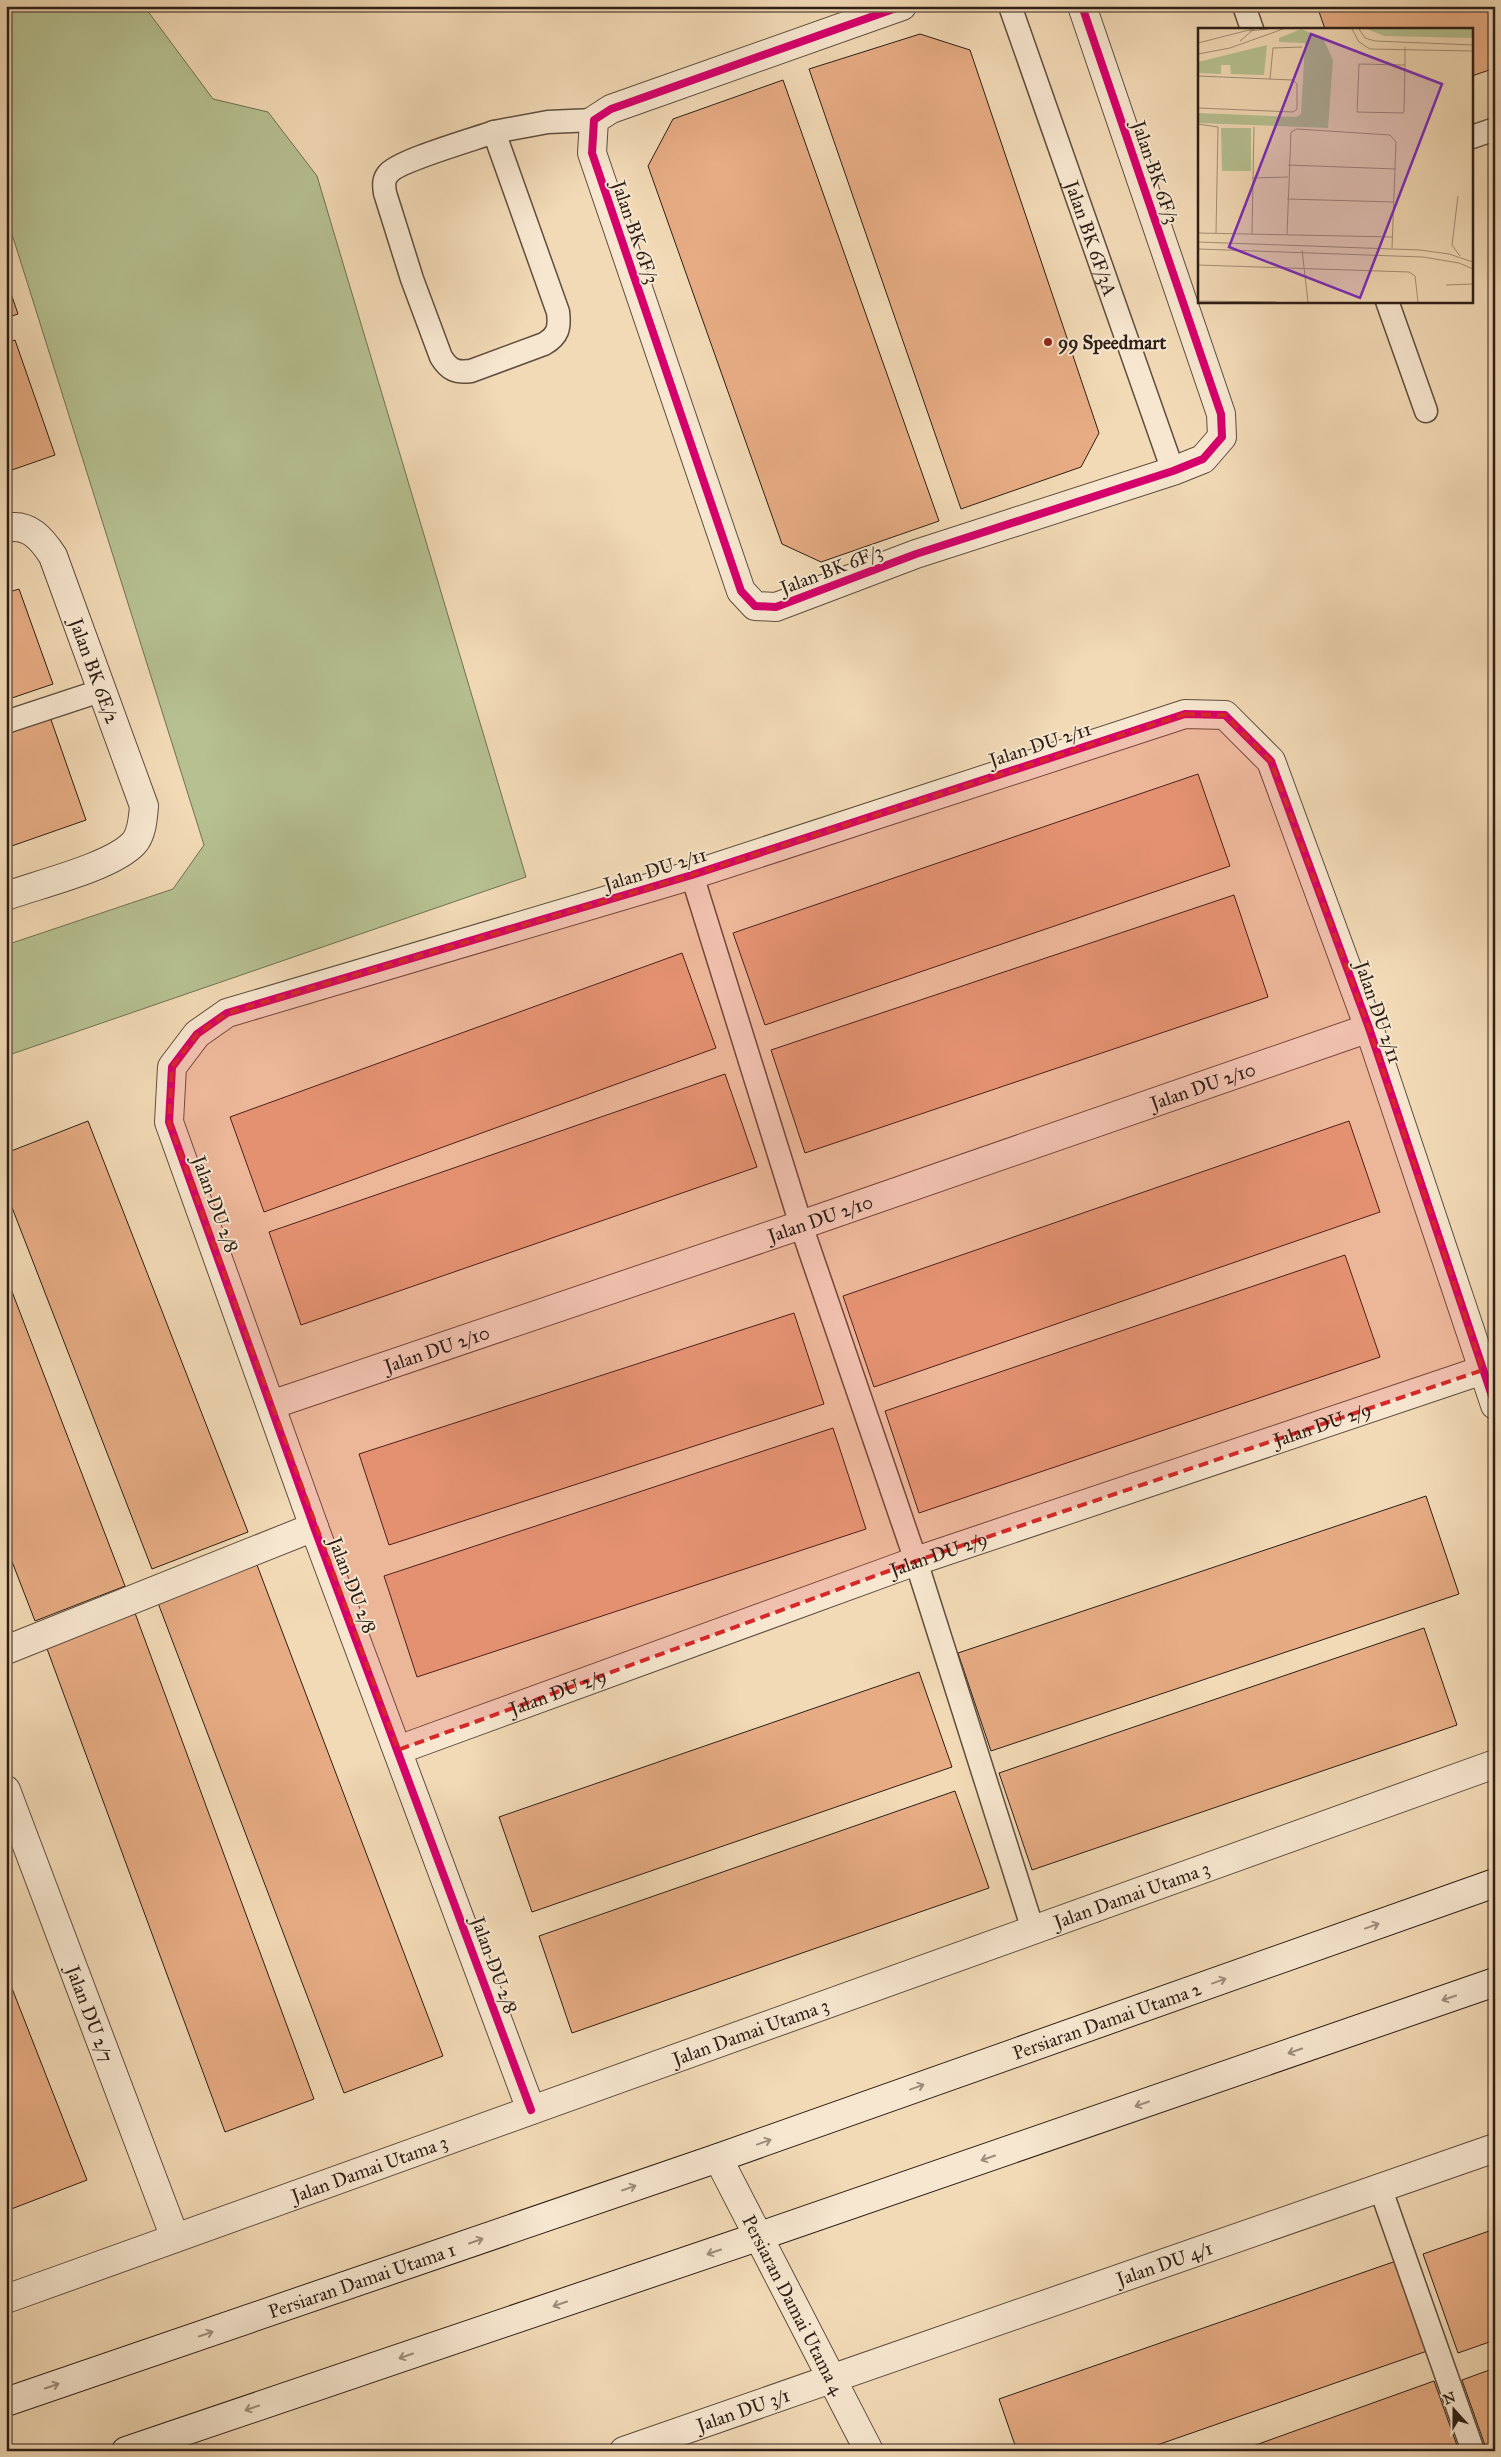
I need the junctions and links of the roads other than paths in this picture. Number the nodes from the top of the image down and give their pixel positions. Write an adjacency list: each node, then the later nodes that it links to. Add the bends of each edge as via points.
1 (902, 6): 6 (street, via 611,109)
2 (1010, 6): 12 (lane, Jalan BK 6F/3A)
3 (1082, 6): 12 (street, Jalan BK 6F/3, via 1222,414 1222,437 1203,459)
4 (1244, 6): 5 (lane)
5 (1252, 28)
6 (594, 120): 8 (lane, via 548,122); 12 (street, Jalan BK 6F/3, via 592,153 741,591 755,606 776,607 916,554)
7 (1495, 129): 9 (lane)
8 (494, 132): 8 (lane, via 558,312 558,331 544,344 471,371 459,372 448,368 441,357 412,278 384,182 388,174 404,164)
9 (1474, 136)
10 (1387, 302): 11 (lane)
11 (1426, 411)
12 (1173, 471)
13 (6, 528): 14 (street, Jalan BK 6E/2, via 28,529 43,540 53,556)
14 (103, 690): 15 (lane); 17 (street, Jalan BK 6E/2, via 144,806 135,842 110,859)
15 (6, 722)
16 (692, 875): 18 (street, Jalan DU 2/11, via 1185,714 1224,715 1271,761); 19 (street, Jalan DU 2/11, via 227,1013 197,1034); 20 (lane)
17 (6, 896)
18 (1368, 1028): 20 (street, Jalan DU 2/10); 21 (street, Jalan DU 2/11)
19 (172, 1067): 22 (street, Jalan DU 2/8, via 169,1122)
20 (801, 1226): 22 (street, Jalan DU 2/10); 25 (lane)
21 (1483, 1370): 23 (street, Jalan DU 2/11); 25 (street, Jalan DU 2/9)
22 (271, 1405): 24 (street, Jalan DU 2/8)
23 (1495, 1406)
24 (314, 1527): 26 (street); 27 (street, Jalan DU 2/8)
25 (916, 1561): 27 (street, Jalan DU 2/9); 31 (lane)
26 (6, 1650)
27 (398, 1750): 33 (street, Jalan DU 2/8)
28 (1495, 1764): 31 (street, Jalan Damai Utama 3)
29 (6, 1790): 38 (street, Jalan DU 2/7)
30 (1495, 1883): 35 (street, Persiaran Damai Utama 2, one-way to 30)
31 (1033, 1930): 33 (street, Jalan Damai Utama 3)
32 (1495, 1982): 37 (street, one-way to 37)
33 (531, 2110): 38 (street, Jalan Damai Utama 3)
34 (1495, 2148): 36 (street, Jalan DU 4/1)
35 (718, 2158): 37 (street, Persiaran Damai Utama 4); 41 (street, Persiaran Damai Utama 1, one-way to 35)
36 (1380, 2188): 40 (street, Jalan DU 4/1); 45 (lane)
37 (760, 2236): 40 (street, Persiaran Damai Utama 4); 42 (street, one-way to 42)
38 (176, 2238): 39 (street, Jalan Damai Utama 3)
39 (6, 2299)
40 (834, 2379): 43 (street, Jalan DU 3/1); 44 (street, Persiaran Damai Utama 4)
41 (6, 2402)
42 (126, 2451)
43 (624, 2451)
44 (870, 2451)
45 (1473, 2451)

